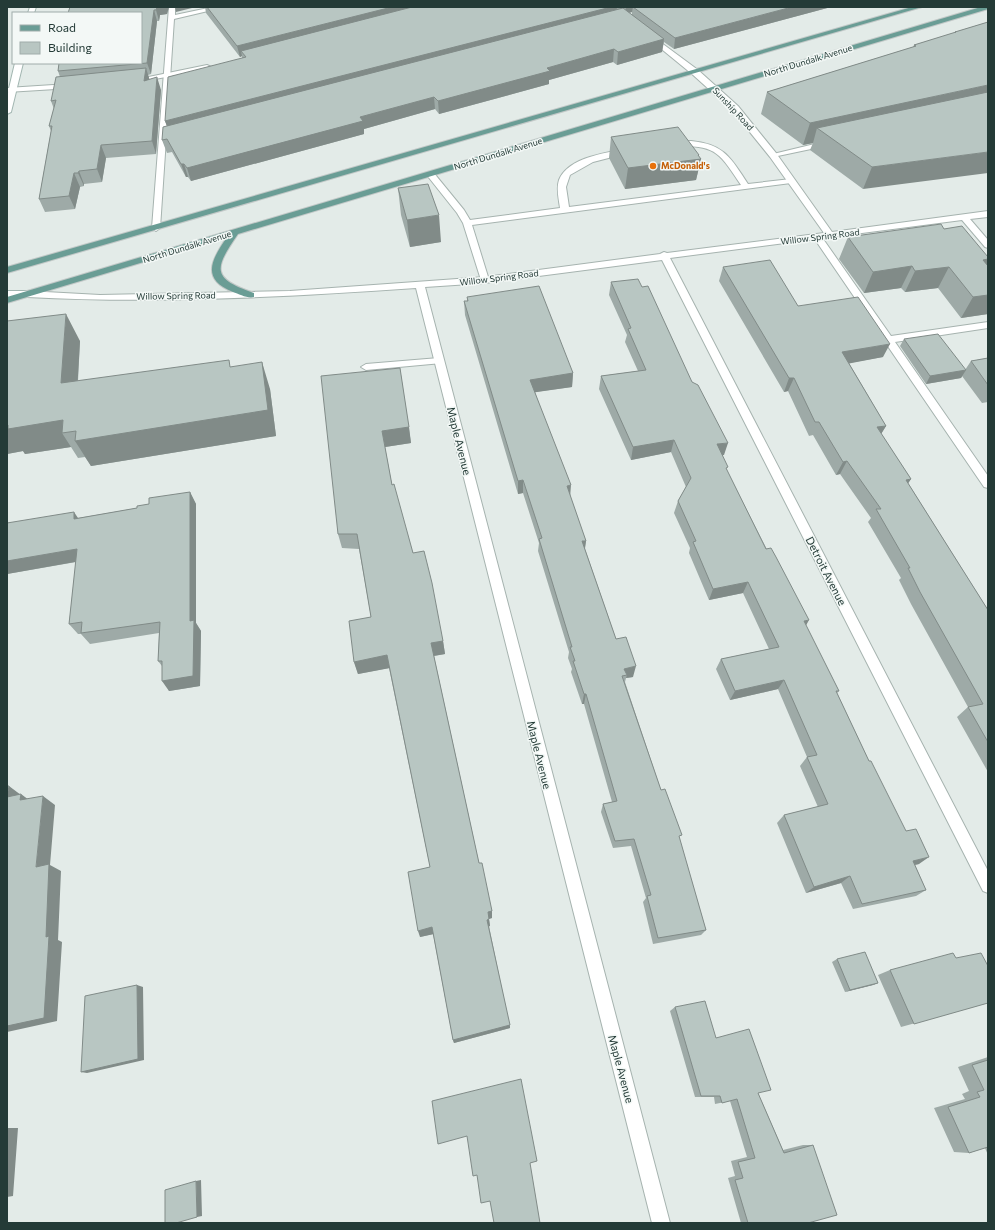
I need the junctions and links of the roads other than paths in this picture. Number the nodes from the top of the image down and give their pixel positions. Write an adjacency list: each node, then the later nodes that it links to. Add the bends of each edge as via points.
1 (172, 7): 5 (street)
2 (222, 7): 5 (street)
3 (919, 7): 9 (main road, North Dundalk Avenue)
4 (988, 7): 13 (main road, North Dundalk Avenue)
5 (171, 18): 10 (street)
6 (644, 32): 9 (street, Sunship Road)
7 (19, 64): 14 (street)
8 (213, 66): 10 (street)
9 (695, 72): 13 (street, Sunship Road); 27 (main road, North Dundalk Avenue)
10 (168, 75): 11 (street); 27 (street, via 166,137)
11 (128, 81)
12 (80, 86): 14 (street)
13 (715, 89): 19 (street, Sunship Road, via 735,108); 20 (main road, North Dundalk Avenue)
14 (10, 90): 15 (street)
15 (7, 112)
16 (835, 142): 19 (street)
17 (666, 145): 22 (street, via 690,143 715,147 722,152)
18 (636, 150): 23 (street, via 607,155 567,172 562,181)
19 (773, 155): 21 (street, Sunship Road)
20 (430, 174): 26 (street, via 462,212); 28 (main road, North Dundalk Avenue)
21 (791, 181): 22 (street); 29 (street, Sunship Road)
22 (746, 187): 23 (street)
23 (565, 211): 26 (street)
24 (988, 214): 25 (street, Willow Spring Road)
25 (965, 218): 29 (street, Willow Spring Road); 31 (street)
26 (467, 223): 34 (street)
27 (156, 228): 33 (main road, North Dundalk Avenue)
28 (235, 232): 37 (main road, North Dundalk Avenue); 38 (main road, via 220,254 215,274 220,282 230,289)
29 (831, 236): 30 (street, Willow Spring Road)
30 (818, 238): 32 (street, Willow Spring Road); 41 (street)
31 (988, 245)
32 (664, 256): 34 (street, Willow Spring Road); 45 (street, Detroit Avenue)
33 (7, 270)
34 (485, 280): 35 (street, Willow Spring Road)
35 (420, 286): 38 (street, Willow Spring Road); 42 (street, Maple Avenue)
36 (7, 294): 37 (street, Willow Spring Road)
37 (27, 294): 38 (street, Willow Spring Road, via 100,298); 39 (main road, North Dundalk Avenue)
38 (251, 295)
39 (7, 300)
40 (988, 325): 41 (street)
41 (889, 340): 44 (street)
42 (439, 361): 43 (street); 46 (street, Maple Avenue)
43 (366, 367)
44 (988, 484)
45 (988, 886)
46 (661, 1223)

